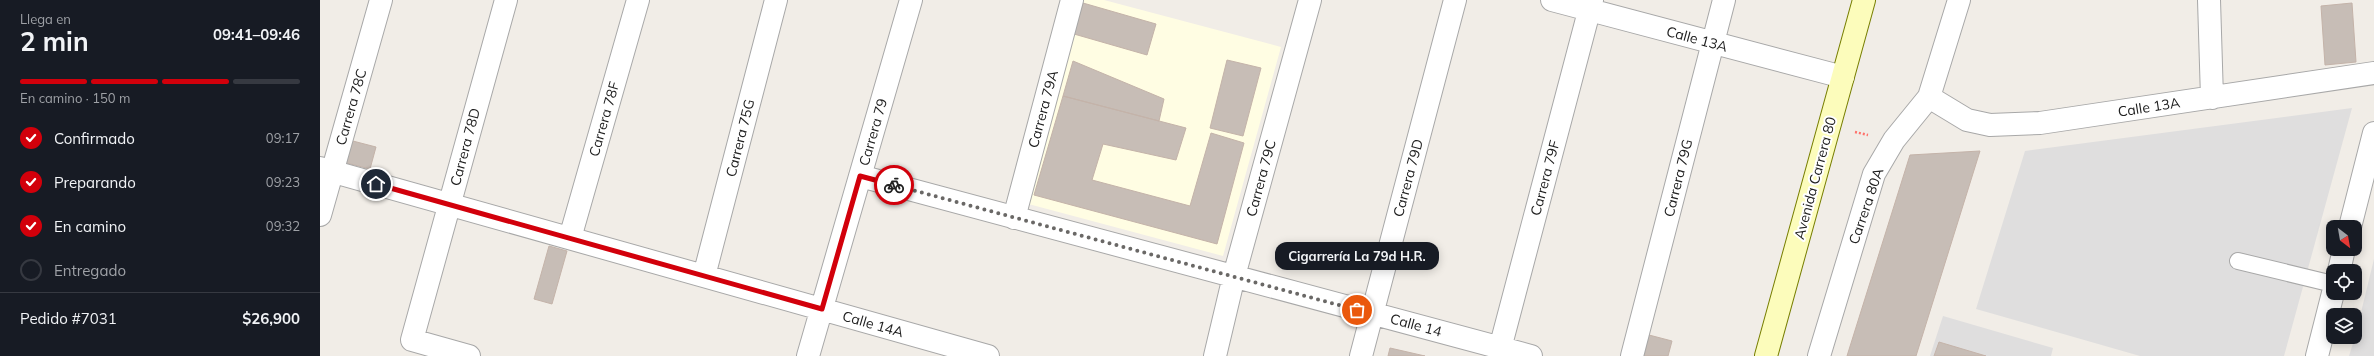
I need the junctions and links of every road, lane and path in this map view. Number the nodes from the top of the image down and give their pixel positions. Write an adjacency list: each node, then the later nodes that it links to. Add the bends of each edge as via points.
1 (381, 0): 23 (street, Carrera 78C)
2 (506, 0): 25 (street, Carrera 78D)
3 (638, 0): 29 (street, Carrera 78F)
4 (776, 0): 31 (street, Carrera 75G)
5 (911, 0): 24 (street, Carrera 79)
6 (1072, 0): 27 (street, Carrera 79A)
7 (1310, 0): 32 (street, Carrera 79C)
8 (1455, 0): 36 (street, Carrera 79D)
9 (1552, 0): 14 (street, Calle 13A)
10 (1724, 0): 15 (street, Carrera 79G)
11 (1864, 0): 17 (street, Avenida Carrera 80)
12 (1959, 0): 18 (street, Carrera 80A)
13 (2210, 0): 19 (street)
14 (1590, 6): 15 (street, Calle 13A); 37 (street, Carrera 79F)
15 (1713, 43): 17 (street, Calle 13A); 44 (street, Carrera 79G)
16 (2374, 74): 19 (street, Calle 13A)
17 (1843, 77): 20 (street, Avenida Carrera 80)
18 (1929, 96): 19 (street, Calle 13A, via 1967,120 1990,125 2040,124); 22 (street, Carrera 80A)
19 (2212, 98)
20 (1829, 126): 22 (path); 45 (street, Avenida Carrera 80)
21 (2374, 133): 28 (street)
22 (1894, 140): 46 (street, Carrera 80A, via 1874,174)
23 (326, 169): 25 (street, Calle 14A); 26 (street, Carrera 78C)
24 (860, 176): 27 (street, Calle 14); 35 (street, Carrera 79)
25 (450, 204): 29 (street, Calle 14A); 38 (street, Carrera 78D, via 412,340)
26 (320, 215)
27 (1014, 218): 32 (street, Calle 14)
28 (2352, 220)
29 (570, 238): 31 (street, Calle 14A)
30 (2238, 261): 33 (lane)
31 (704, 276): 35 (street, Calle 14A)
32 (1234, 276): 36 (street, Calle 14); 41 (street, Carrera 79C)
33 (2326, 282)
34 (2331, 300): 47 (street)
35 (822, 309): 39 (street, Carrera 79); 40 (street, Calle 14A)
36 (1372, 314): 37 (street, Calle 14); 42 (street, Carrera 79D)
37 (1499, 352): 43 (street, Calle 14)
38 (468, 356)
39 (808, 356)
40 (988, 356)
41 (1215, 356)
42 (1361, 356)
43 (1531, 356)
44 (1632, 356)
45 (1766, 356)
46 (1819, 356)
47 (2317, 356)

